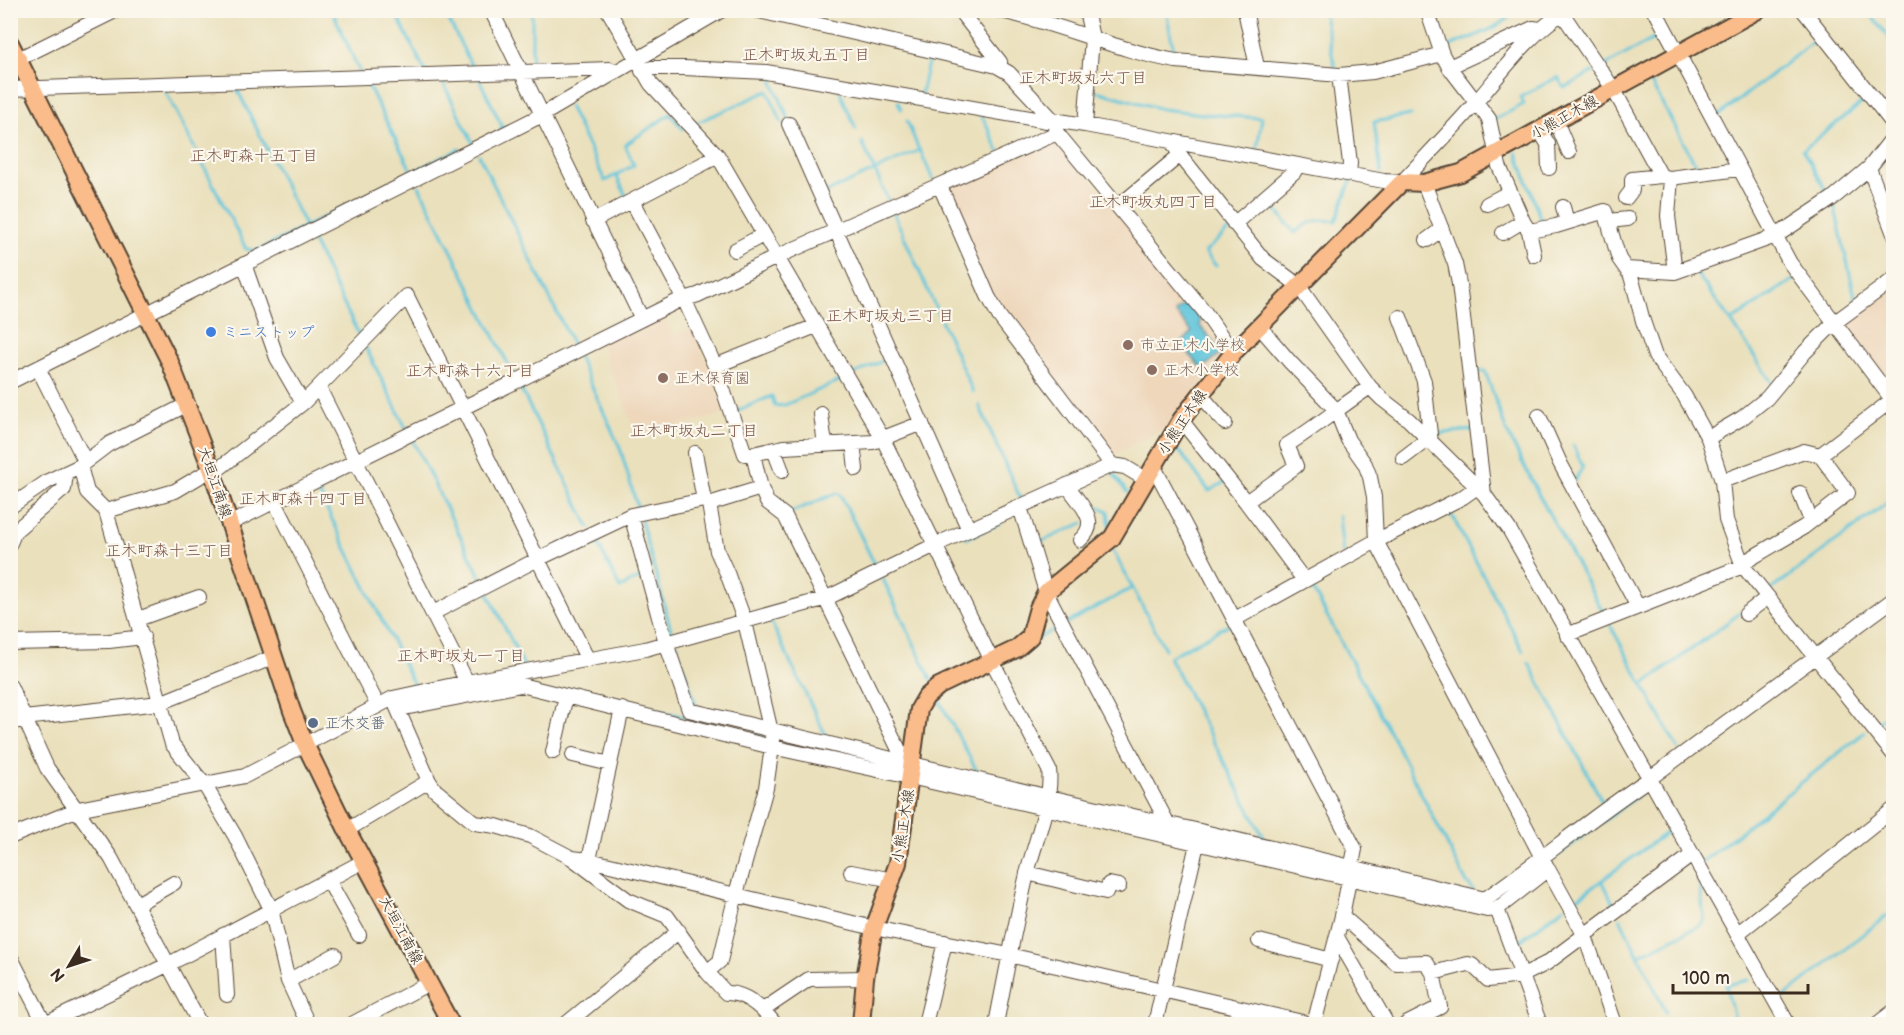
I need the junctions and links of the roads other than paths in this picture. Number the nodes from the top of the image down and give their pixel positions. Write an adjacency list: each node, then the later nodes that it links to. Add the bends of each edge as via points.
1 (117, 10): 20 (street)
2 (491, 10): 25 (street)
3 (608, 10): 21 (street)
4 (722, 10): 21 (street)
5 (755, 10): 22 (street)
6 (959, 10): 22 (street, via 1000,62)
7 (997, 10): 16 (street)
8 (1086, 10): 16 (street)
9 (1245, 10): 23 (street)
10 (1427, 10): 18 (street)
11 (1653, 10): 19 (street)
12 (1758, 10): 19 (main road, 小熊正木線)
13 (1803, 10): 36 (street)
14 (1565, 12): 15 (street); 30 (street)
15 (1541, 29): 24 (street, via 1533,28); 31 (street)
16 (1092, 38): 23 (street, via 1176,61); 35 (street)
17 (10, 43): 20 (main road, 大垣江南線)
18 (1442, 54): 24 (street); 27 (street, via 1373,72)
19 (1679, 54): 30 (main road, 小熊正木線); 48 (street)
20 (15, 62): 28 (main road, 大垣江南線)
21 (639, 66): 26 (street); 37 (street, via 766,72 1047,121); 44 (street)
22 (997, 66): 37 (street, via 1009,73)
23 (1257, 67): 27 (street)
24 (1449, 67): 31 (street)
25 (522, 72): 26 (street, via 610,69); 28 (street); 32 (street)
26 (615, 73): 32 (street)
27 (1339, 75): 49 (street)
28 (33, 88): 29 (street); 82 (main road, 大垣江南線)
29 (10, 89)
30 (1614, 90): 33 (main road, 小熊正木線); 50 (street)
31 (1476, 102): 42 (street, via 1489,119); 51 (street)
32 (542, 115): 61 (street); 76 (street)
33 (1556, 122): 38 (main road, 小熊正木線); 41 (street)
34 (789, 124): 67 (street)
35 (1085, 125): 37 (street); 40 (street)
36 (1893, 125)
37 (1055, 127): 53 (street); 58 (street)
38 (1540, 131): 42 (main road, 小熊正木線); 46 (street, via 1548,144)
39 (1893, 136): 47 (street)
40 (1172, 142): 43 (street); 45 (street)
41 (1569, 152)
42 (1497, 154): 52 (main road, 小熊正木線, via 1461,173); 54 (street)
43 (1180, 155): 58 (street); 64 (street)
44 (717, 156): 56 (street); 70 (street)
45 (1298, 165): 49 (street); 64 (street)
46 (1550, 168)
47 (1869, 168): 69 (street); 71 (street)
48 (1739, 169): 50 (street); 71 (street)
49 (1349, 174): 51 (street)
50 (1666, 177): 55 (street, via 1632,179 1632,190); 78 (street)
51 (1402, 182): 52 (main road, 小熊正木線); 80 (main road, 小熊正木線)
52 (1424, 183): 66 (street)
53 (940, 186): 67 (street); 117 (street, via 999,316)
54 (1510, 192): 57 (street); 65 (street)
55 (1626, 198)
56 (632, 201): 61 (street); 81 (street)
57 (1487, 204)
58 (1119, 206): 88 (street)
59 (1563, 207): 63 (street)
60 (1628, 219): 62 (street)
61 (593, 221): 84 (street)
62 (1608, 221): 63 (street, via 1605,211); 77 (street, via 1619,259)
63 (1567, 222): 65 (street)
64 (1234, 224): 80 (street, via 1263,259)
65 (1526, 226): 68 (street); 74 (street)
66 (1442, 229): 72 (street); 126 (street, via 1459,284)
67 (836, 231): 75 (street); 103 (street)
68 (1503, 232)
69 (1893, 234)
70 (763, 235): 73 (street); 75 (street)
71 (1776, 236): 78 (street); 85 (street, via 1790,263)
72 (1427, 240)
73 (735, 250)
74 (1534, 255)
75 (776, 258): 81 (street, via 716,281 698,296); 86 (street)
76 (244, 264): 82 (street); 96 (street, via 277,358)
77 (1626, 269): 78 (street); 105 (street, via 1655,356 1684,395)
78 (1675, 272)
79 (1893, 279): 85 (street)
80 (1298, 285): 87 (main road, 小熊正木線); 92 (street)
81 (684, 299): 84 (street); 89 (street)
82 (146, 313): 90 (street); 97 (main road, 大垣江南線)
83 (1400, 317): 107 (street, via 1424,381)
84 (642, 319): 98 (street)
85 (1834, 323): 95 (street); 105 (street, via 1767,398)
86 (816, 326): 89 (street); 106 (street)
87 (1259, 326): 88 (main road, 小熊正木線); 99 (street)
88 (1233, 352): 94 (main road, 小熊正木線)
89 (715, 366): 112 (street, via 745,454)
90 (38, 368): 91 (street); 116 (street)
91 (10, 382)
92 (1370, 387): 99 (street); 107 (street)
93 (317, 389): 96 (street); 98 (street, via 407,296); 115 (street)
94 (1200, 394): 102 (main road, 小熊正木線); 104 (street)
95 (1893, 401): 113 (street)
96 (303, 403): 119 (street)
97 (188, 404): 116 (street, via 109,444); 119 (main road, 大垣江南線)
98 (462, 408): 115 (street); 142 (street)
99 (1336, 410): 130 (street, via 1287,445 1296,466); 139 (street, via 1370,477)
100 (821, 414): 109 (street)
101 (1539, 416): 150 (street)
102 (1181, 420): 121 (main road, 小熊正木線); 130 (street)
103 (922, 423): 106 (street); 137 (street)
104 (1225, 423)
105 (1708, 438): 123 (street)
106 (883, 439): 108 (street); 141 (street)
107 (1430, 441): 114 (street); 126 (street)
108 (853, 443): 109 (street); 118 (street)
109 (825, 445): 110 (street)
110 (774, 450): 112 (street); 120 (street)
111 (695, 453): 129 (street)
112 (753, 454): 125 (street)
113 (1820, 455): 123 (street, via 1804,451); 135 (street, via 1848,493)
114 (1403, 458)
115 (356, 462): 128 (street); 151 (street)
116 (83, 463): 122 (street); 133 (street, via 87,492)
117 (1112, 465): 121 (street); 124 (street)
118 (856, 469)
119 (212, 471): 133 (street, via 175,491); 136 (main road, 大垣江南線)
120 (782, 471)
121 (1149, 472): 145 (main road, 小熊正木線, via 1112,538); 154 (street)
122 (66, 473): 131 (street); 140 (street, via 64,489 15,531)
123 (1722, 481): 143 (street, via 1726,520)
124 (1067, 486): 132 (street); 138 (street, via 1090,523)
125 (761, 488): 129 (street); 148 (street, via 767,502 785,516)
126 (1481, 491): 139 (street); 156 (street, via 1509,529)
127 (1800, 493): 135 (street)
128 (275, 502): 136 (street); 169 (street)
129 (706, 502): 134 (street); 155 (street, via 717,551)
130 (1246, 502): 144 (street)
131 (10, 507)
132 (1020, 507): 137 (street); 145 (street)
133 (106, 511): 153 (street)
134 (631, 515): 142 (street); 159 (street)
135 (1811, 521): 143 (street)
136 (229, 525): 161 (main road, 大垣江南線)
137 (969, 530): 141 (street)
138 (1080, 540)
139 (1376, 541): 144 (street); 195 (street)
140 (10, 543)
141 (935, 545): 148 (street); 163 (street)
142 (538, 559): 151 (street); 162 (street)
143 (1743, 566): 147 (street); 150 (street)
144 (1304, 580): 154 (street)
145 (1046, 592): 163 (main road, 小熊正木線, via 1030,637); 187 (street)
146 (199, 597): 153 (street)
147 (1768, 597): 152 (street); 160 (street)
148 (826, 598): 155 (street); 180 (street)
149 (1893, 599): 160 (street)
150 (1638, 607): 156 (street)
151 (433, 613): 164 (street)
152 (1746, 614)
153 (138, 619): 157 (street)
154 (1235, 619): 198 (street, via 1355,849)
155 (745, 622): 159 (street); 173 (street)
156 (1567, 635): 181 (street)
157 (143, 637): 158 (street); 167 (street)
158 (10, 643)
159 (666, 644): 162 (street); 173 (street, via 689,710)
160 (1815, 656): 178 (street); 181 (street)
161 (274, 657): 167 (street); 174 (main road, 大垣江南線)
162 (588, 660): 164 (street)
163 (992, 661): 180 (main road, 小熊正木線, via 939,686 926,697 919,709); 184 (street, via 1049,770)
164 (467, 682): 168 (street)
165 (10, 686): 171 (street)
166 (566, 696): 168 (street, via 521,684); 170 (street); 176 (street)
167 (160, 703): 171 (street); 183 (street, via 172,744)
168 (396, 704): 169 (street); 182 (street)
169 (378, 706): 174 (street)
170 (622, 709): 175 (street); 179 (street)
171 (24, 718): 172 (street); 185 (street, via 47,768)
172 (10, 724)
173 (771, 732): 175 (street); 180 (street)
174 (305, 744): 183 (street, via 245,776); 188 (main road, 大垣江南線)
175 (772, 747): 180 (street); 203 (street, via 766,788)
176 (553, 752)
177 (573, 755): 179 (street)
178 (1893, 755)
179 (610, 764): 193 (street)
180 (911, 770): 184 (street); 200 (main road, 小熊正木線)
181 (1649, 779): 191 (street); 195 (street, via 1607,807)
182 (429, 781): 188 (street); 192 (street, via 476,823 530,837)
183 (204, 784): 185 (street); 205 (street)
184 (1047, 802): 187 (street); 190 (street); 197 (street)
185 (78, 809): 189 (street); 204 (street)
186 (1893, 809): 210 (street)
187 (1168, 824): 190 (street)
188 (347, 830): 194 (main road, 大垣江南線)
189 (10, 837)
190 (1199, 838): 198 (street); 228 (street)
191 (1692, 855): 210 (street); 213 (street)
192 (572, 858): 193 (street); 209 (street, via 628,900 668,916)
193 (589, 860): 203 (street)
194 (364, 861): 199 (street); 227 (main road, 大垣江南線)
195 (1546, 863): 198 (street, via 1485,899); 206 (street); 213 (street)
196 (851, 872): 200 (street)
197 (1028, 873): 202 (street, via 1106,892 1108,884); 218 (street)
198 (1352, 873): 206 (street, via 1487,910); 207 (street)
199 (328, 880): 205 (street); 212 (street)
200 (893, 880): 208 (main road, 小熊正木線)
201 (174, 883): 204 (street)
202 (1119, 886)
203 (736, 894): 208 (street); 222 (street, via 720,961)
204 (137, 904): 221 (street)
205 (271, 909): 211 (street); 226 (street)
206 (1497, 909): 224 (street)
207 (1342, 916): 214 (street); 223 (street, via 1396,963 1426,962)
208 (874, 928): 216 (street); 225 (main road, 小熊正木線)
209 (680, 931): 222 (street); 239 (street)
210 (1737, 934): 251 (street)
211 (223, 935): 221 (street); 229 (street)
212 (359, 935)
213 (1585, 936): 224 (street); 250 (street)
214 (1337, 937): 220 (street); 247 (street)
215 (1259, 941): 220 (street)
216 (945, 942): 218 (street); 242 (street)
217 (335, 955): 226 (street)
218 (1009, 955): 228 (street); 243 (street)
219 (10, 956): 234 (street)
220 (1331, 960): 246 (street)
221 (168, 964): 234 (street); 235 (street)
222 (707, 972): 231 (street, via 726,993 737,992)
223 (1433, 974): 224 (street, via 1468,964 1488,980); 248 (street, via 1440,1007)
224 (1521, 976): 249 (street)
225 (865, 978): 231 (street, via 809,979); 241 (main road, 小熊正木線)
226 (288, 981): 236 (street)
227 (429, 982): 237 (street); 238 (main road, 大垣江南線)
228 (1164, 991): 230 (street); 244 (street)
229 (227, 995)
230 (1239, 1008): 245 (street); 246 (street)
231 (763, 1010): 240 (street)
232 (1893, 1011): 233 (street)
233 (1880, 1023)
234 (45, 1024)
235 (200, 1024)
236 (308, 1024)
237 (352, 1024)
238 (451, 1024)
239 (566, 1024)
240 (775, 1024)
241 (861, 1024)
242 (925, 1024)
243 (996, 1024)
244 (1155, 1024)
245 (1235, 1024)
246 (1312, 1024)
247 (1387, 1024)
248 (1406, 1024)
249 (1540, 1024)
250 (1615, 1024)
251 (1788, 1024)

